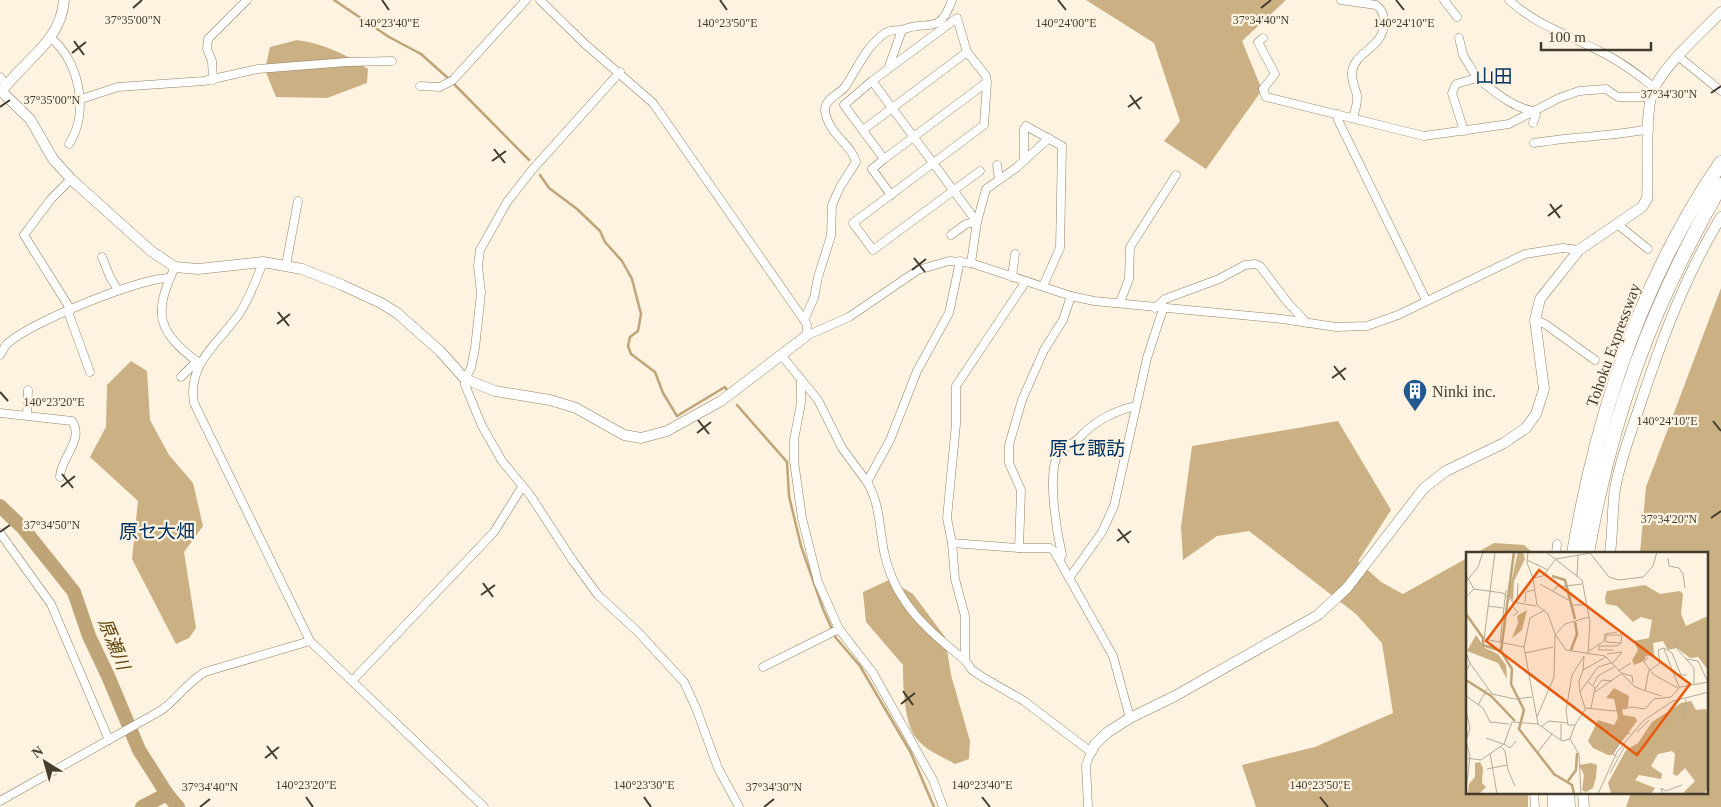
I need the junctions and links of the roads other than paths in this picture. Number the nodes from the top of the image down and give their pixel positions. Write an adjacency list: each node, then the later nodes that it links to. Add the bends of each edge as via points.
1 (64, 0): 12 (street, via 61,20)
2 (247, 0): 21 (street, via 208,39)
3 (526, 0): 25 (street, via 451,82 440,87)
4 (540, 0): 19 (street)
5 (952, 0): 11 (street, via 946,16 937,23)
6 (1340, 0): 34 (street, via 1376,6 1384,16 1380,39 1353,69 1357,96)
7 (1444, 0): 10 (street)
8 (1509, 0): 26 (street, via 1525,15 1627,66)
9 (1721, 12): 16 (street)
10 (1457, 17)
11 (902, 30): 18 (street); 79 (street, via 889,31 883,36 860,62 842,90 826,104 825,110 837,137 853,153 856,162 832,205 831,236 814,298)
12 (51, 38): 24 (street); 28 (street, via 68,55)
13 (1263, 38): 33 (street, via 1258,42 1275,74 1263,89 1266,97)
14 (1459, 38): 20 (street, via 1463,55)
15 (967, 52): 18 (street, via 957,18); 23 (street); 31 (street)
16 (1679, 57): 26 (street, via 1664,72); 27 (street)
17 (392, 61): 21 (street, via 284,66)
18 (888, 69): 22 (street)
19 (620, 72): 79 (street, via 653,103); 91 (street, via 532,170 507,202 480,250 481,293 476,348)
20 (1477, 78): 30 (street); 38 (street, via 1459,82 1452,93)
21 (213, 80): 28 (street, via 118,87)
22 (872, 81): 31 (street); 37 (street, via 844,105)
23 (987, 82): 39 (street); 46 (street, via 984,126)
24 (2, 86): 50 (street, via 30,119 53,159)
25 (420, 86)
26 (1653, 92): 32 (street, via 1618,97 1606,89 1580,91 1545,103); 36 (street)
27 (1721, 92)
28 (81, 99): 42 (street)
29 (1494, 100): 30 (street)
30 (1509, 101): 32 (street)
31 (892, 108): 37 (street); 39 (street)
32 (1533, 111): 35 (street, via 1536,115); 38 (street, via 1510,124)
33 (1338, 114): 34 (street); 75 (street, via 1338,120)
34 (1353, 118): 38 (street, via 1424,136)
35 (1533, 123)
36 (1649, 129): 41 (street); 58 (street, via 1647,199 1642,207)
37 (863, 130): 43 (street)
38 (1464, 131)
39 (914, 136): 43 (street); 46 (street)
40 (1049, 138): 44 (street); 44 (street, via 1026,126); 72 (street, via 1062,146 1064,157 1060,248)
41 (1534, 143)
42 (69, 144)
43 (884, 159): 54 (street, via 872,169)
44 (1024, 160): 51 (street)
45 (1721, 163): 105 (highway, Tohoku Expressway, via 1660,270 1625,355 1599,440)
46 (933, 164): 53 (street); 54 (street)
47 (997, 165): 51 (street)
48 (980, 171): 53 (street)
49 (1176, 175): 76 (street, via 1130,247 1129,279)
50 (70, 179): 68 (street, via 151,251); 78 (street, via 24,235)
51 (1000, 179): 57 (street, via 986,188)
52 (1721, 184): 106 (highway, Tohoku Expressway, via 1672,275 1636,361 1610,444)
53 (954, 192): 54 (street, via 873,250 853,223); 57 (street)
54 (891, 195)
55 (298, 201): 67 (street)
56 (1721, 217): 107 (street, via 1687,278 1644,391 1615,489)
57 (977, 222): 59 (street, via 966,224); 66 (street)
58 (1617, 224): 60 (street); 61 (street)
59 (951, 235)
60 (1648, 249)
61 (1579, 250): 75 (street, via 1563,248 1525,254); 80 (street, via 1540,299)
62 (1015, 254): 69 (street)
63 (102, 257): 73 (street)
64 (960, 261): 66 (street); 82 (street, via 918,270 849,318); 98 (street, via 949,313 917,371 890,440)
65 (263, 262): 67 (street); 68 (street, via 198,269); 88 (street, via 251,295 238,316)
66 (971, 262): 69 (street)
67 (286, 265): 91 (street, via 342,285 397,313 440,351)
68 (175, 267): 70 (street)
69 (1012, 277): 71 (street)
70 (170, 278): 73 (street); 88 (street, via 161,308 166,332)
71 (1026, 281): 72 (street); 101 (street, via 956,386 956,424 947,498)
72 (1043, 286): 74 (street)
73 (118, 290): 78 (street)
74 (1071, 296): 76 (street); 103 (street, via 1063,320 1044,350 1022,400 1009,445 1009,463 1020,490)
75 (1426, 300): 81 (street, via 1367,326 1336,327)
76 (1120, 302): 77 (street)
77 (1159, 308): 81 (street); 81 (street, via 1165,299 1219,279 1244,265 1255,264); 94 (street)
78 (70, 311): 84 (street); 89 (street)
79 (804, 320): 82 (street)
80 (1535, 320): 87 (street); 115 (street, via 1544,389 1536,414 1526,428 1504,444 1446,471 1424,488 1347,588 1318,615)
81 (1307, 323)
82 (806, 336): 86 (street)
83 (0, 338): 84 (street)
84 (5, 346): 85 (street)
85 (0, 355)
86 (782, 356): 91 (street, via 721,401 667,431 641,438 624,434 576,408 495,391); 92 (street)
87 (1595, 360)
88 (198, 362): 90 (street); 111 (street, via 194,403)
89 (90, 372)
90 (181, 376)
91 (465, 379): 99 (street, via 467,392 482,426 502,462)
92 (801, 380): 98 (street, via 818,400 842,448); 110 (street, via 801,403 794,440 796,488 809,552)
93 (28, 390): 96 (street)
94 (1136, 406): 108 (street, via 1125,408 1087,428 1058,455 1054,482); 109 (street, via 1114,506 1102,532)
95 (0, 413): 96 (street)
96 (27, 414): 97 (street, via 70,419 74,423 72,450 61,468)
97 (60, 477)
98 (867, 482): 112 (street, via 874,494 885,556 896,590 923,624)
99 (522, 487): 114 (street, via 494,532); 124 (street, via 598,595 684,682 718,768)
100 (0, 533): 116 (street, via 51,604)
101 (952, 543): 103 (street); 112 (street, via 955,579 965,616)
102 (1556, 544): 104 (street)
103 (1019, 548): 108 (street, via 1050,548)
104 (1556, 552)
105 (1574, 552)
106 (1587, 552)
107 (1610, 552)
108 (1060, 558): 109 (street)
109 (1070, 577): 115 (street, via 1117,665)
110 (835, 631): 113 (street); 125 (street, via 873,673 933,780)
111 (310, 641): 114 (street); 116 (street, via 205,672 171,704)
112 (965, 660): 117 (street, via 972,670 1024,701)
113 (763, 667)
114 (352, 682): 123 (street)
115 (1130, 718): 117 (street, via 1108,732)
116 (110, 740): 122 (street)
117 (1091, 752): 126 (street, via 1086,765)
118 (1534, 794): 127 (street)
119 (1555, 794): 128 (highway)
120 (1567, 794): 129 (highway)
121 (1583, 794): 130 (street)
122 (0, 801)
123 (484, 807)
124 (739, 807)
125 (943, 807)
126 (1088, 807)
127 (1535, 807)
128 (1555, 807)
129 (1568, 807)
130 (1584, 807)

